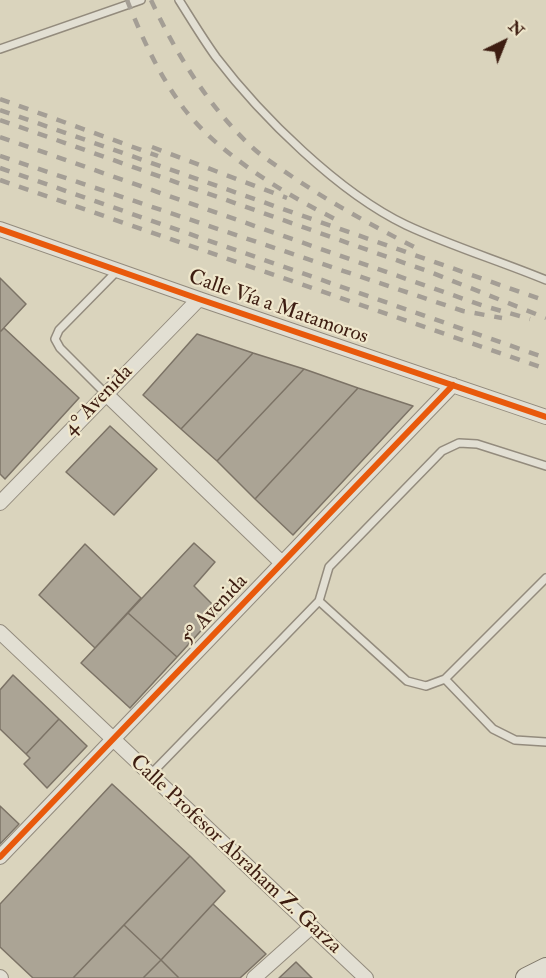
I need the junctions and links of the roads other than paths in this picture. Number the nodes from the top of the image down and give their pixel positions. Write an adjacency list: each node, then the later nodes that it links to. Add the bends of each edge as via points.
1 (141, 0): 3 (lane)
2 (179, 0): 6 (lane, via 248,95 335,179 405,224)
3 (0, 49)
4 (0, 229): 5 (street, Calle Vía a Matamoros)
5 (118, 270): 7 (street, Calle Vía a Matamoros); 9 (lane, via 59,330 55,339)
6 (546, 280)
7 (199, 299): 8 (street, Calle Vía a Matamoros); 9 (street, 4° Avenida)
8 (453, 385): 10 (street, Calle Vía a Matamoros); 13 (street, 5° Avenida)
9 (106, 394): 12 (street, 4° Avenida); 13 (street)
10 (546, 417)
11 (546, 466): 15 (lane, via 477,444 459,443 442,451 329,567)
12 (0, 503)
13 (282, 563): 18 (street, 5° Avenida)
14 (546, 578): 17 (lane)
15 (320, 601): 17 (lane, via 407,681 426,686); 20 (lane)
16 (0, 632): 18 (street, Calle Profesor Abraham Z. Garza)
17 (445, 679): 19 (lane, via 494,729 515,740)
18 (113, 741): 20 (street, Calle Profesor Abraham Z. Garza); 21 (street, 5° Avenida)
19 (546, 742)
20 (150, 774): 22 (street, Calle Profesor Abraham Z. Garza)
21 (0, 857)
22 (311, 927): 24 (street); 25 (street, Calle Profesor Abraham Z. Garza)
23 (546, 968): 26 (street)
24 (254, 978)
25 (366, 978)
26 (526, 978)

